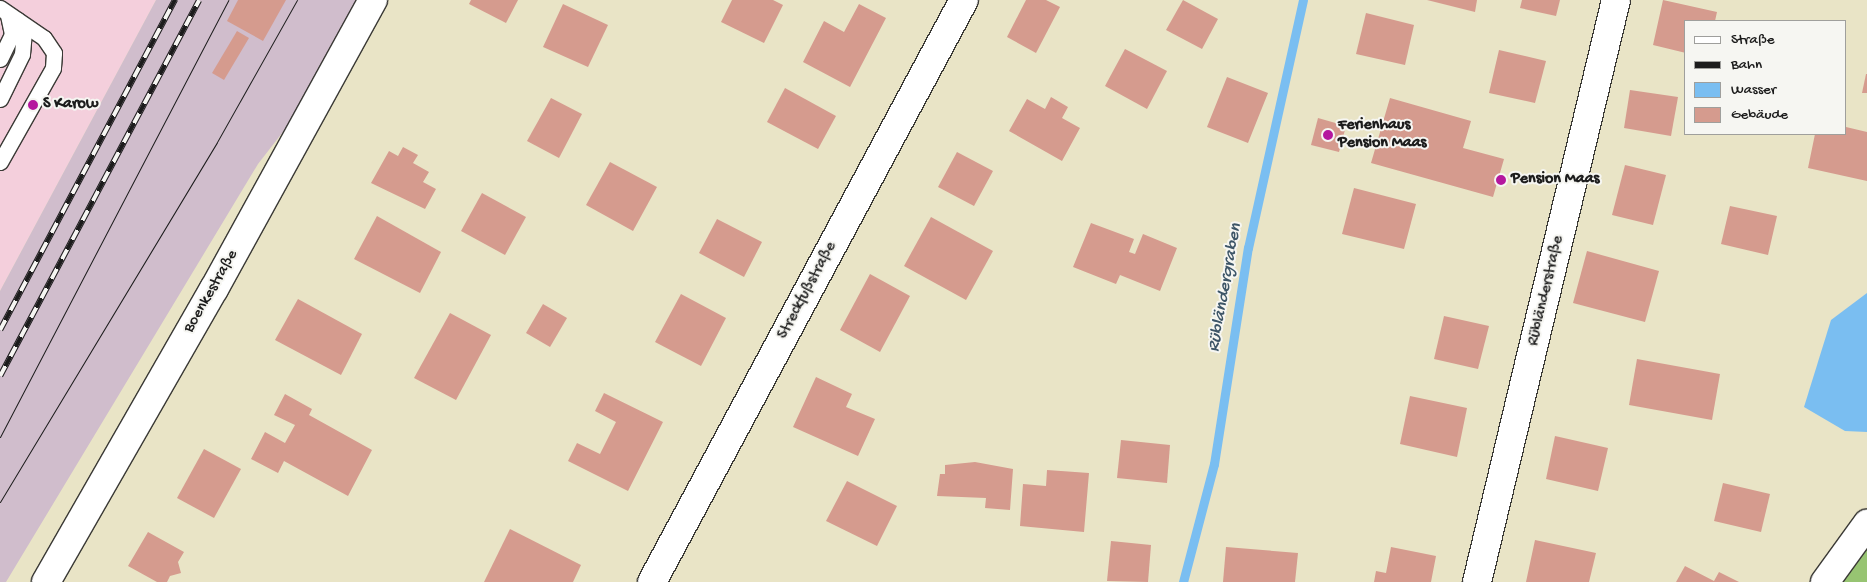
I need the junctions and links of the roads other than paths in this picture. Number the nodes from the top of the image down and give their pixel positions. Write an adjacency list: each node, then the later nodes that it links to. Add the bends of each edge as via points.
1 (373, 0): 11 (street, Boenkestraße, via 214,289)
2 (964, 0): 10 (street, Streckfußstraße)
3 (1616, 0): 12 (street, Rübländerstraße)
4 (7, 13): 5 (lane, via 13,28); 6 (lane, via 25,42); 8 (lane, via 44,38 54,53 53,68)
5 (2, 52): 6 (lane, via 11,62)
6 (12, 78): 7 (lane)
7 (0, 98)
8 (0, 162)
9 (1867, 524): 13 (street)
10 (661, 579)
11 (46, 582)
12 (1478, 582)
13 (1825, 582)

